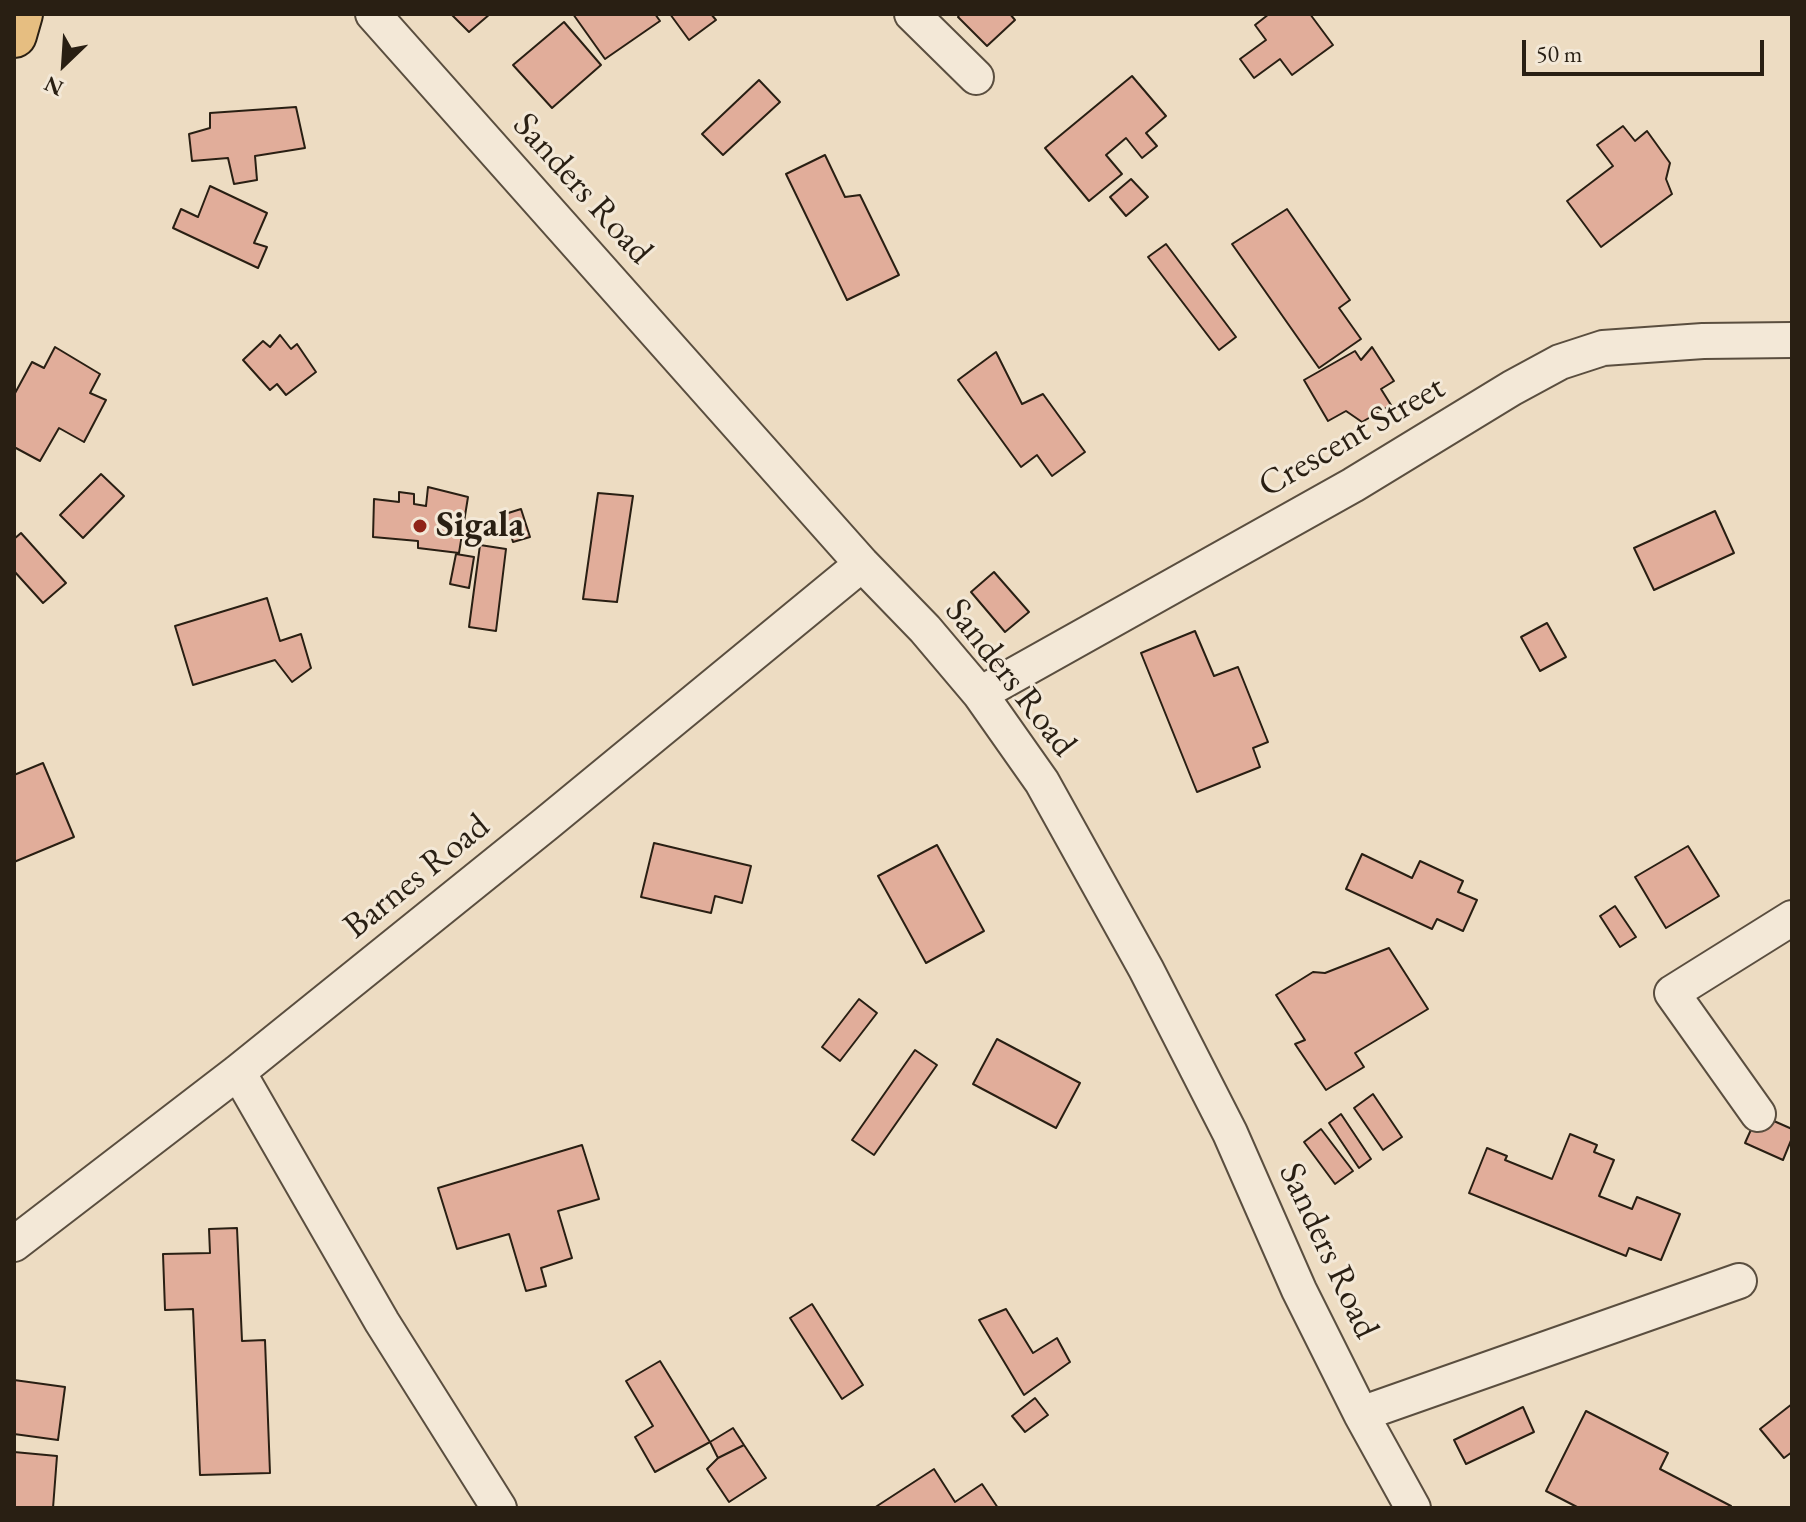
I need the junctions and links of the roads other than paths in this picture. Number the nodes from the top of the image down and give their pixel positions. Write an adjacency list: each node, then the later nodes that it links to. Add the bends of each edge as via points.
1 (20, 14): 4 (highway)
2 (373, 14): 7 (street, Sanders Road)
3 (912, 14): 5 (street)
4 (14, 35)
5 (976, 77)
6 (1792, 340): 8 (street, Crescent Street, via 1603,348 1560,362)
7 (862, 564): 8 (street, Sanders Road); 10 (street, Barnes Road)
8 (980, 694): 14 (street, Sanders Road, via 1042,782 1146,969 1230,1133)
9 (1792, 918): 11 (street, via 1672,993)
10 (238, 1072): 12 (street, Barnes Road); 15 (street, via 382,1322)
11 (1758, 1114)
12 (14, 1244)
13 (1739, 1281): 14 (street)
14 (1361, 1414): 16 (street, Sanders Road)
15 (499, 1508)
16 (1413, 1508)

